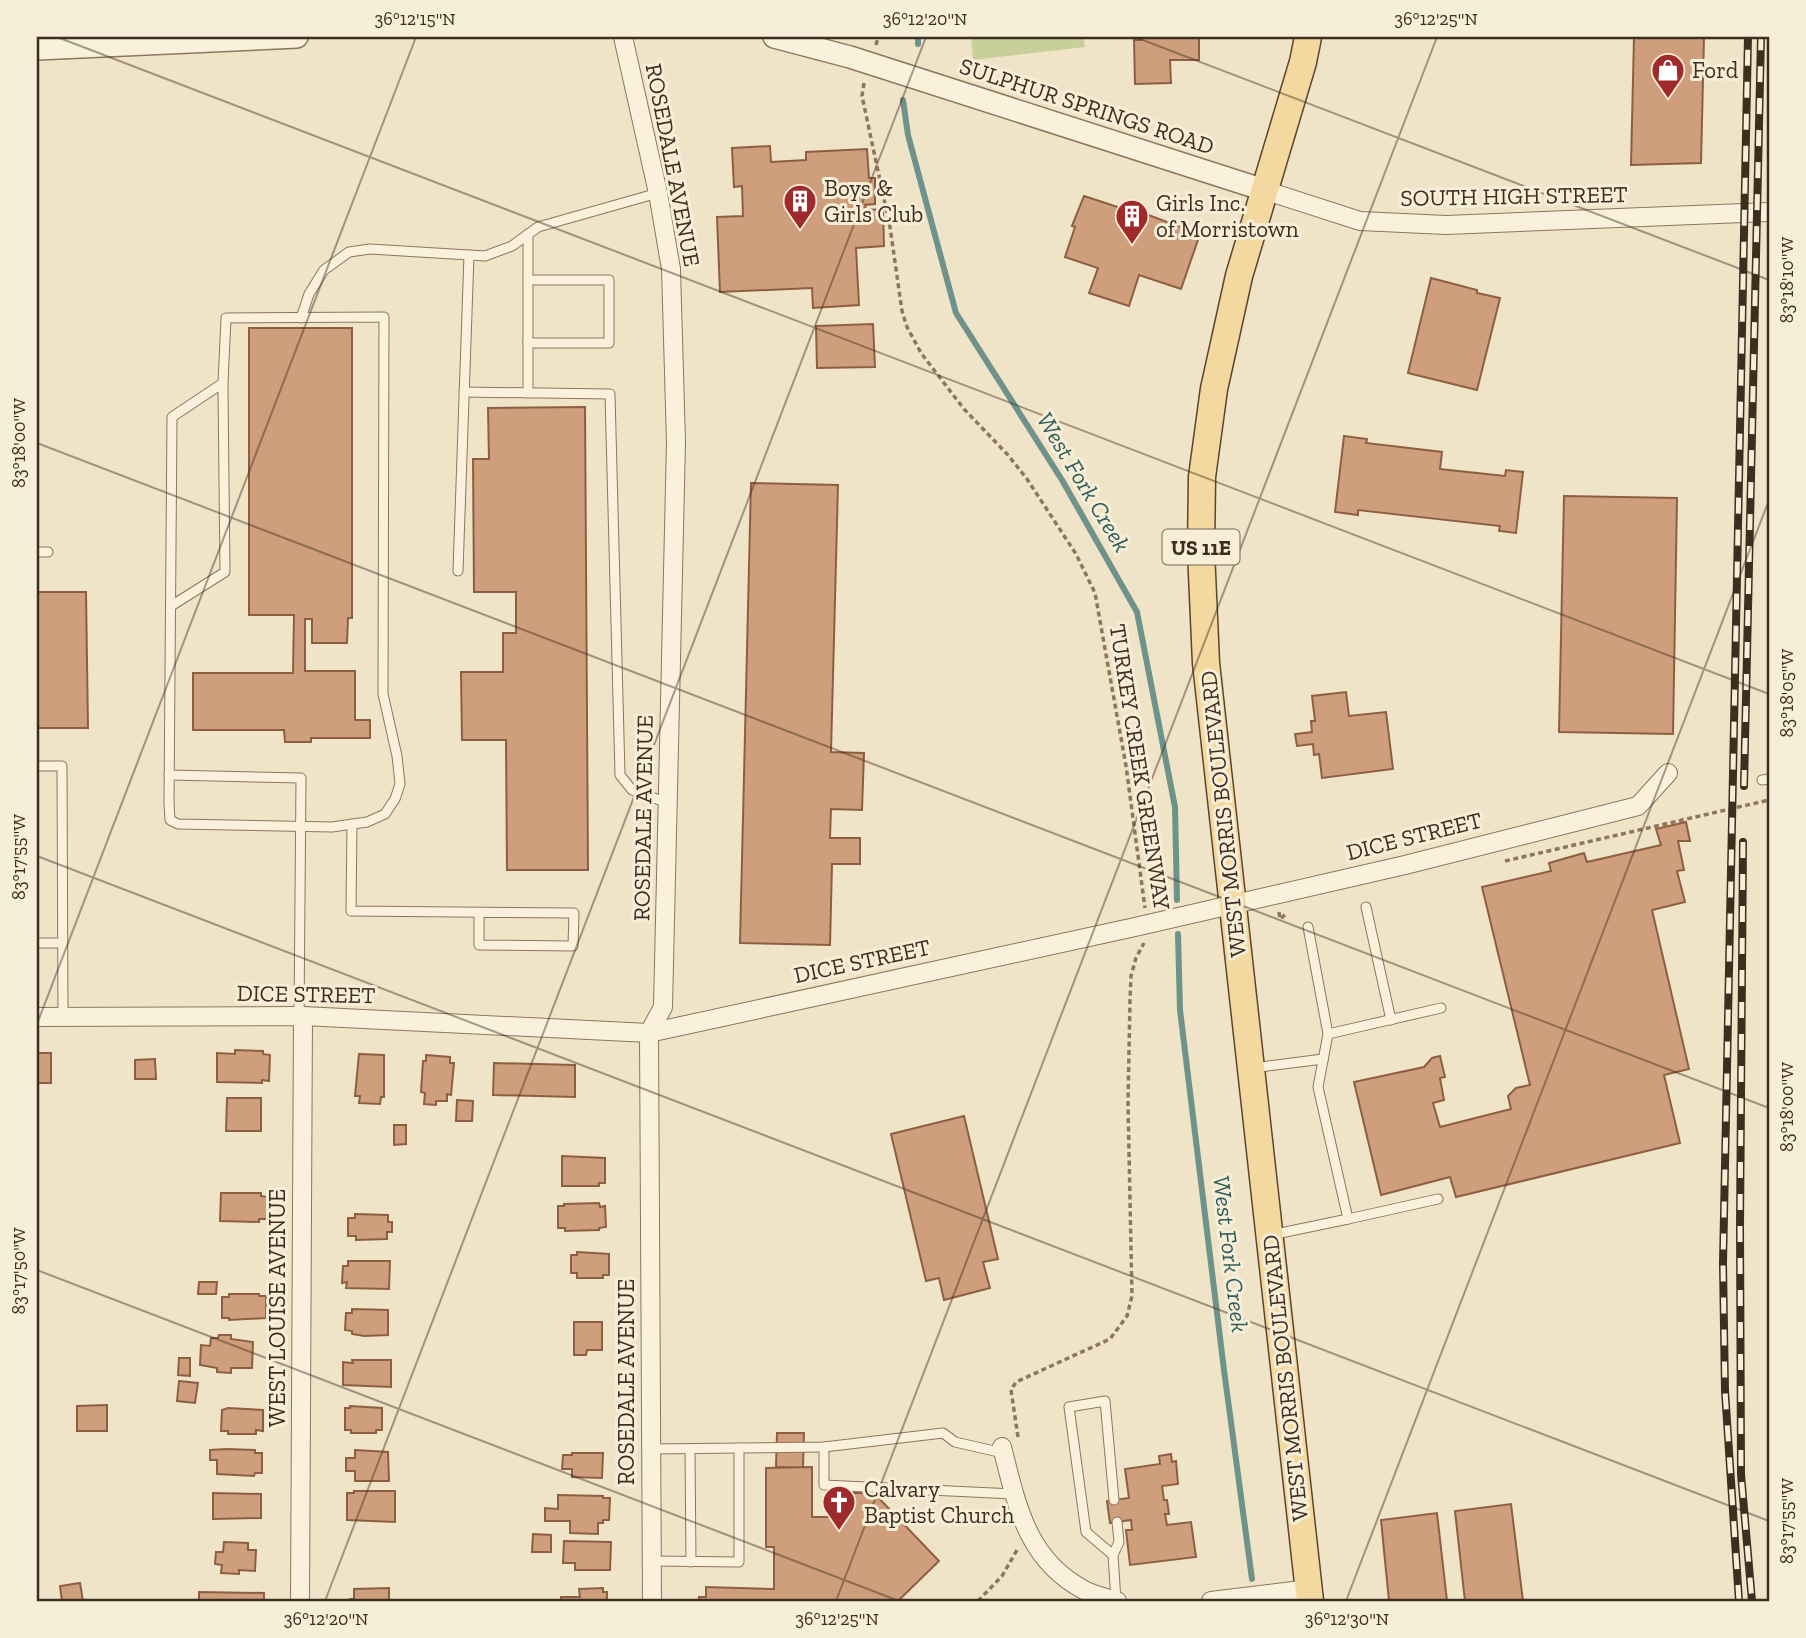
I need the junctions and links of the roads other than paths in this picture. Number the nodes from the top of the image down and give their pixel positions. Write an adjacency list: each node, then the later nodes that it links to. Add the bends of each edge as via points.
1 (297, 37): 5 (street)
2 (623, 37): 7 (street, ROSEDALE AVENUE)
3 (774, 37): 6 (street, SULPHUR SPRINGS ROAD, via 850,57)
4 (1308, 37): 6 (main road, WEST MORRIS BOULEVARD / US 11E)
5 (37, 49)
6 (1264, 190): 8 (street, SOUTH HIGH STREET, via 1360,221 1446,225); 27 (main road, WEST MORRIS BOULEVARD / US 11E, via 1226,329 1202,477 1202,606)
7 (658, 193): 9 (lane, via 538,226); 24 (street, ROSEDALE AVENUE, via 671,269 676,442)
8 (1769, 212)
9 (528, 234): 10 (lane, via 485,256); 11 (lane)
10 (469, 255): 12 (lane, via 349,251 324,270 309,294); 15 (lane)
11 (528, 280): 13 (lane); 13 (lane, via 609,280 609,343)
12 (302, 318): 14 (lane, via 226,318); 25 (lane, via 384,317 383,694 400,784 385,814)
13 (528, 343): 16 (lane)
14 (223, 383): 20 (lane, via 172,417); 20 (lane, via 225,572)
15 (464, 392): 16 (lane); 19 (lane)
16 (528, 393): 24 (lane, via 610,394 620,775 632,790)
17 (37, 552): 18 (lane)
18 (48, 552)
19 (458, 571)
20 (171, 606): 23 (lane)
21 (37, 766): 32 (lane, via 62,766)
22 (1668, 773): 27 (street, DICE STREET, via 1638,806 1405,865)
23 (169, 775): 26 (lane, via 170,820 178,824); 26 (lane, via 301,778)
24 (668, 803): 38 (street, ROSEDALE AVENUE, via 663,1007)
25 (352, 824): 26 (lane); 29 (lane, via 351,911)
26 (300, 826): 34 (lane)
27 (1233, 902): 38 (street, DICE STREET); 41 (main road, WEST MORRIS BOULEVARD / US 11E)
28 (1366, 907): 37 (lane)
29 (479, 913): 29 (lane, via 574,913 573,946 479,945)
30 (1308, 927): 39 (lane)
31 (37, 943): 32 (lane)
32 (62, 943): 36 (lane)
33 (1441, 1008): 37 (lane)
34 (301, 1016): 36 (street, DICE STREET); 38 (street, DICE STREET); 57 (street, WEST LOUISE AVENUE)
35 (37, 1017): 36 (street, DICE STREET)
36 (63, 1017)
37 (1391, 1020): 39 (lane)
38 (649, 1033): 47 (street, ROSEDALE AVENUE)
39 (1328, 1034): 40 (lane)
40 (1323, 1059): 41 (lane); 43 (lane, via 1318,1087)
41 (1251, 1069): 44 (main road, WEST MORRIS BOULEVARD / US 11E)
42 (1438, 1199): 43 (lane)
43 (1348, 1219): 44 (lane)
44 (1270, 1235): 56 (main road, WEST MORRIS BOULEVARD / US 11E)
45 (824, 1447): 46 (lane); 49 (lane, via 943,1433 955,1442); 50 (lane, via 824,1485)
46 (739, 1448): 48 (lane); 55 (lane, via 739,1562)
47 (651, 1449): 48 (lane); 54 (street, ROSEDALE AVENUE)
48 (690, 1449): 55 (lane)
49 (1002, 1450): 50 (street)
50 (1014, 1494): 59 (street, via 1027,1532 1058,1572 1087,1591)
51 (1114, 1500): 53 (lane, via 1105,1401 1069,1407 1086,1532)
52 (1117, 1522): 53 (lane, via 1119,1542)
53 (1113, 1555): 59 (lane)
54 (652, 1561): 55 (lane); 58 (street, ROSEDALE AVENUE)
55 (691, 1562)
56 (1309, 1595): 60 (street)
57 (300, 1601)
58 (652, 1601)
59 (1117, 1601)
60 (1211, 1601)

